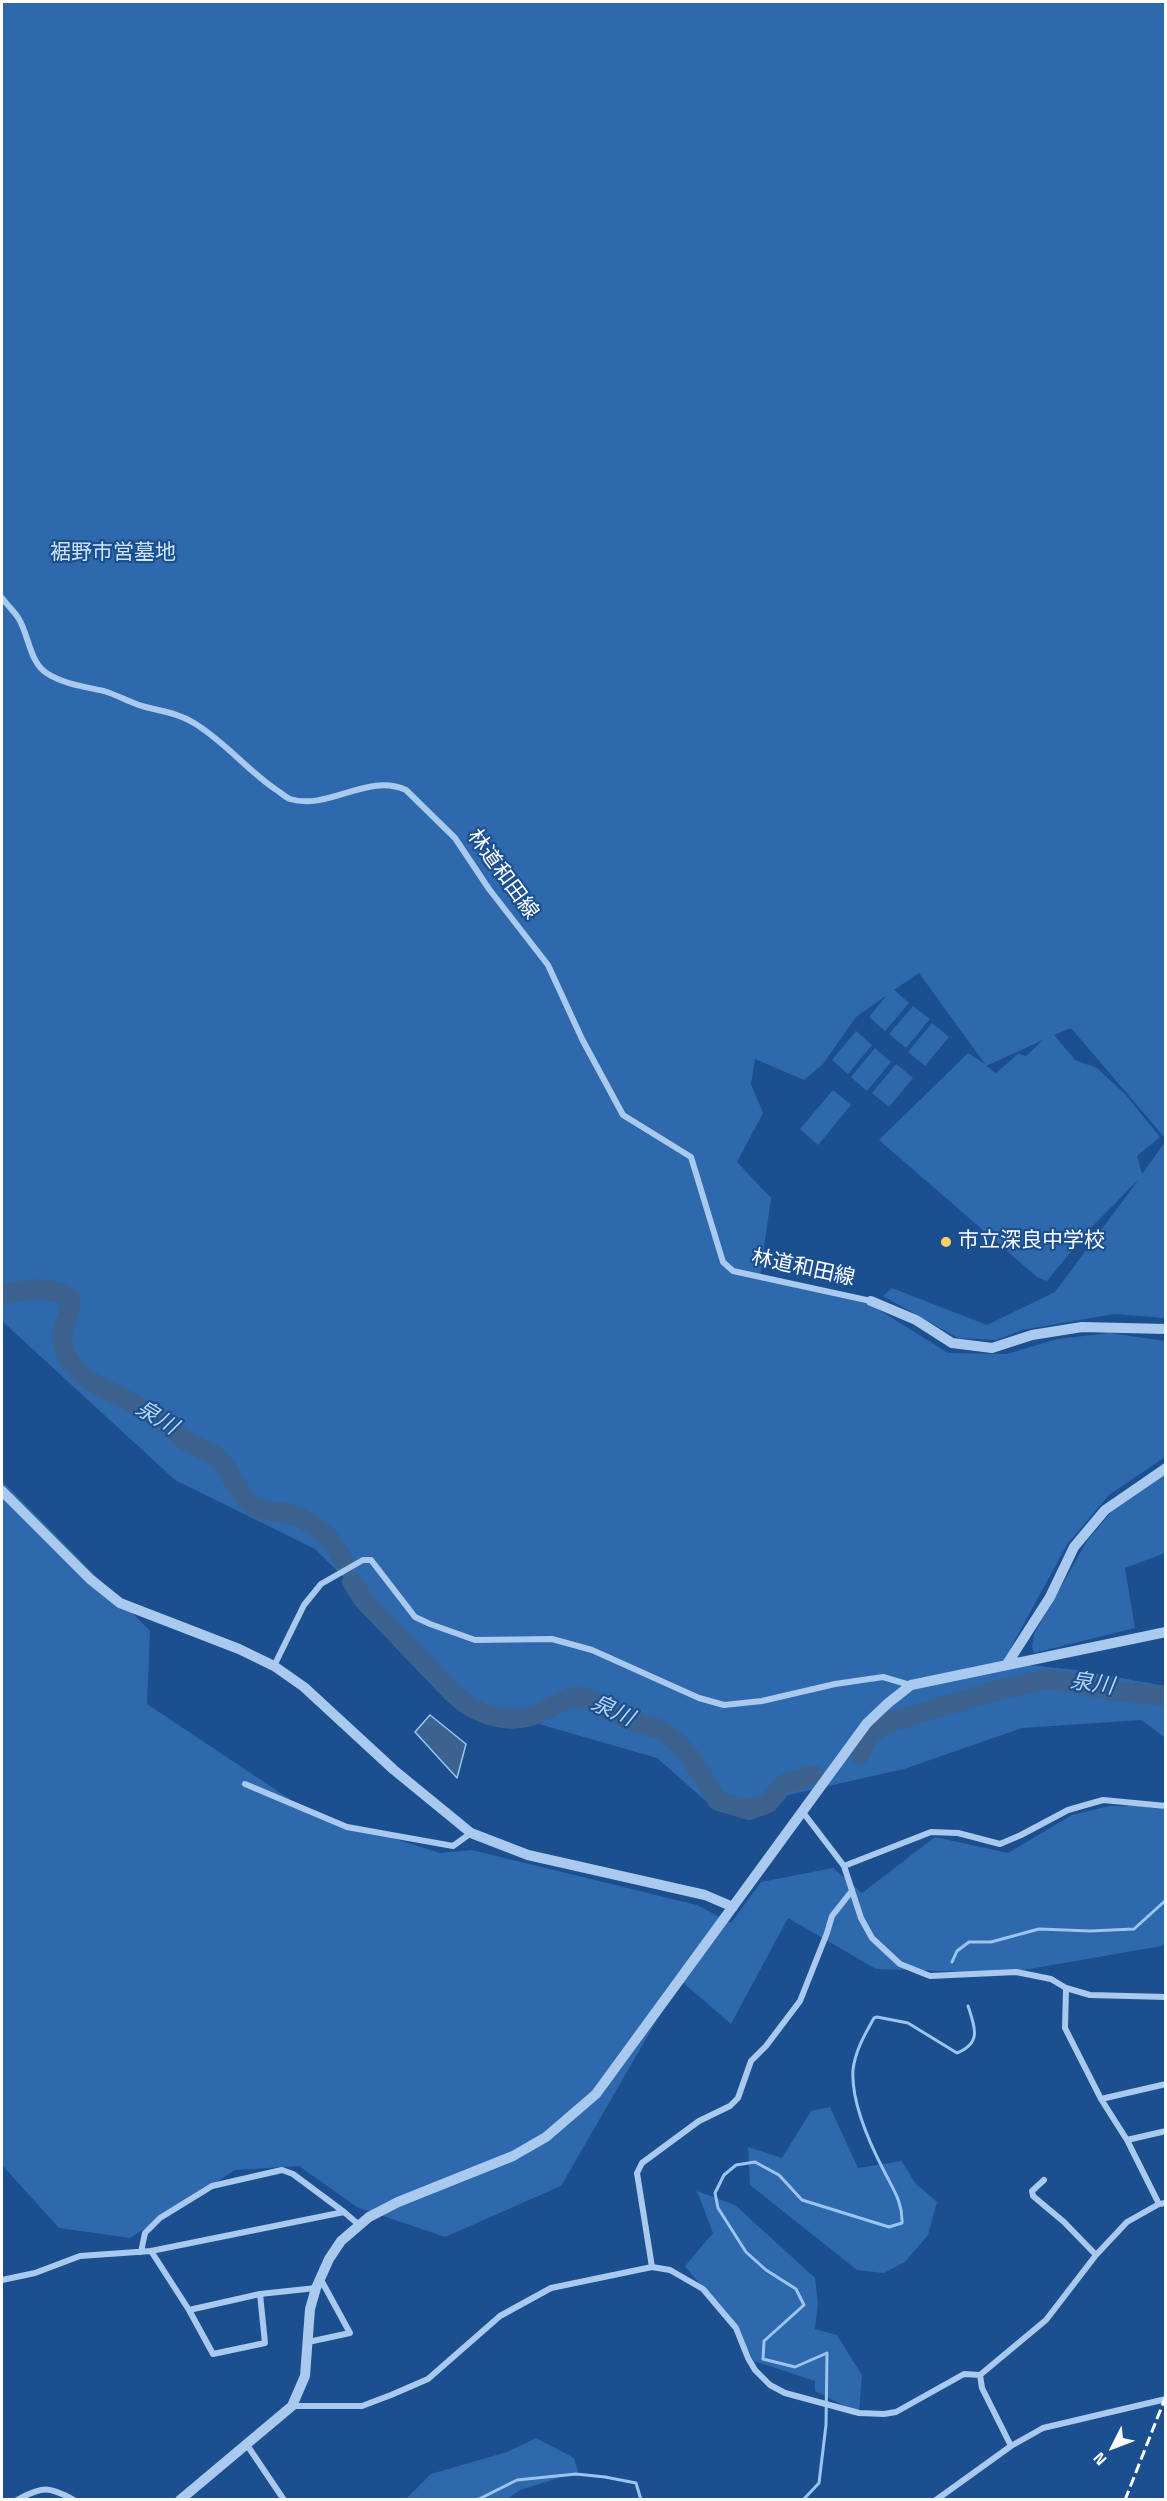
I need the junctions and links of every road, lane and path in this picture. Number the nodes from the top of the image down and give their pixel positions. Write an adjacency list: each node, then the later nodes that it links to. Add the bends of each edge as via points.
1 (2, 598): 2 (street, 林道和田線, via 19,619 36,663 47,674 192,721 256,776 290,799 319,800 375,785 406,790 455,838 548,965 623,1115 691,1157 723,1262 733,1271)
2 (871, 1301): 3 (street, via 916,1320 952,1343 992,1348 1032,1335 1082,1327)
3 (1166, 1329)
4 (1166, 1468): 7 (street, via 1105,1510 1074,1546 1050,1597)
5 (2, 1491): 8 (street, via 90,1579 120,1603)
6 (1166, 1632): 7 (street)
7 (1007, 1664): 9 (street)
8 (274, 1666): 9 (street, via 304,1605 321,1584 363,1560 371,1560 415,1617 430,1624 475,1640 552,1639 592,1650 699,1698 724,1705 883,1677); 13 (street, via 304,1687 394,1770)
9 (911, 1685): 12 (street, via 867,1723)
10 (245, 1784): 13 (street, via 347,1827 453,1846)
11 (1166, 1806): 14 (street, via 1103,1800 1068,1810 1000,1844 958,1833 931,1832)
12 (802, 1811): 14 (street); 16 (street)
13 (471, 1833): 16 (street, via 528,1855 705,1894)
14 (844, 1866): 15 (street)
15 (851, 1892): 17 (street, via 873,1938 900,1964 930,1976 1016,1972 1051,1979); 30 (street, via 832,1916 800,2001 751,2061 738,2098 642,2163 637,2173)
16 (733, 1907): 26 (street, via 596,2094 566,2121 513,2156 398,2202)
17 (1066, 1988): 18 (street, via 1106,1997); 20 (street, via 1065,2028)
18 (1166, 1997)
19 (1166, 2084): 20 (street)
20 (1101, 2099): 22 (street)
21 (1166, 2131): 22 (street)
22 (1128, 2140): 24 (street)
23 (1044, 2180): 29 (street, via 1032,2191 1033,2196)
24 (1162, 2203): 29 (street, via 1127,2222)
25 (344, 2212): 26 (street); 27 (street); 28 (street, via 282,2170 212,2186 159,2218 145,2233)
26 (358, 2224): 32 (street, via 341,2241)
27 (151, 2251): 28 (street); 34 (street)
28 (141, 2252): 31 (street, via 80,2256 35,2273)
29 (1096, 2255): 36 (street, via 1046,2320)
30 (652, 2267): 36 (street, via 670,2270 703,2289 736,2328 755,2370 785,2393 859,2413 890,2413 964,2374); 38 (street, via 552,2288 500,2316 428,2379 391,2395 362,2406)
31 (2, 2280)
32 (318, 2282): 33 (street); 35 (street, via 310,2309); 35 (street, via 350,2333)
33 (260, 2294): 34 (street); 34 (street, via 265,2343 213,2354)
34 (189, 2310)
35 (308, 2342): 38 (street, via 305,2376)
36 (980, 2375): 40 (street, via 982,2388)
37 (1166, 2399): 40 (street, via 1043,2428)
38 (292, 2406): 39 (street)
39 (247, 2445): 43 (street); 44 (street)
40 (1011, 2446): 45 (street)
41 (17, 2499): 42 (street, via 46,2488)
42 (74, 2499)
43 (180, 2499)
44 (284, 2499)
45 (938, 2499)

